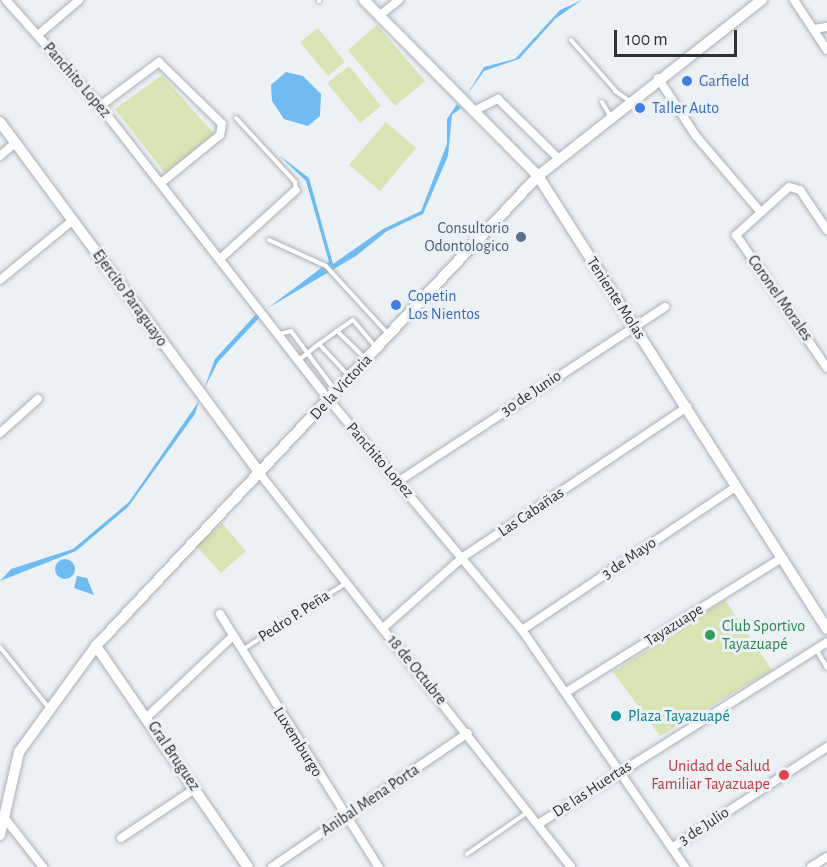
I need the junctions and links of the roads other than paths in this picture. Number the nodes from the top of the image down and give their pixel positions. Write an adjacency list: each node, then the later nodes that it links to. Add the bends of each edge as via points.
1 (6, 0): 10 (street, Panchito Lopez)
2 (79, 0): 10 (street)
3 (364, 0): 7 (street, Teniente Molas)
4 (399, 0): 7 (street)
5 (762, 0): 13 (street, De la Victoria)
6 (794, 0): 9 (street)
7 (379, 16): 17 (street, Teniente Molas)
8 (827, 27): 9 (street)
9 (814, 29): 12 (street)
10 (38, 35): 16 (street, Panchito Lopez)
11 (571, 40): 14 (lane, via 615,91)
12 (827, 50)
13 (658, 77): 14 (street, De la Victoria); 27 (street, via 696,136)
14 (630, 101): 19 (street, De la Victoria)
15 (602, 102): 19 (lane)
16 (100, 106): 25 (street, Panchito Lopez); 25 (street, via 159,62 222,124 220,135)
17 (474, 111): 23 (street, via 498,99); 24 (street, Teniente Molas)
18 (236, 117): 26 (lane, via 295,182)
19 (610, 117): 23 (street, De la Victoria)
20 (0, 122): 21 (street, Ejercito Paraguayo)
21 (16, 142): 22 (street); 28 (street, Ejercito Paraguayo)
22 (0, 156)
23 (559, 159): 24 (street, De la Victoria)
24 (538, 176): 34 (street, Teniente Molas); 37 (street, De la Victoria)
25 (161, 183): 31 (street, Panchito Lopez)
26 (296, 190): 31 (street)
27 (759, 210): 29 (street, via 796,187); 43 (street, Coronel Morales, via 736,235)
28 (73, 220): 32 (street); 49 (street, Ejercito Paraguayo)
29 (827, 230)
30 (269, 240): 37 (lane, via 326,266)
31 (221, 258): 36 (street, Panchito Lopez)
32 (0, 280)
33 (665, 307): 34 (street, 30 de Junio)
34 (633, 324): 47 (street, Teniente Molas); 50 (street, 30 de Junio)
35 (338, 331): 38 (lane); 39 (lane, via 352,320); 42 (lane)
36 (280, 334): 40 (lane, via 289,330); 41 (street, Panchito Lopez)
37 (389, 334): 39 (street, De la Victoria)
38 (319, 344): 40 (lane); 44 (lane)
39 (377, 348): 42 (street, De la Victoria)
40 (307, 354): 41 (lane); 45 (lane)
41 (299, 360): 45 (street, Panchito Lopez)
42 (366, 360): 44 (street, De la Victoria)
43 (827, 368)
44 (350, 377): 45 (street, De la Victoria)
45 (332, 396): 49 (street, De la Victoria); 50 (street, Panchito Lopez)
46 (38, 399): 48 (street)
47 (687, 407): 51 (street, Teniente Molas); 52 (street, Las Cabañas)
48 (0, 433)
49 (260, 474): 54 (street, 18 de Octubre); 61 (street, De la Victoria)
50 (399, 482): 52 (street, Panchito Lopez)
51 (736, 487): 53 (street, Teniente Molas); 58 (street, 3 de Mayo)
52 (463, 557): 56 (street, Las Cabañas); 58 (street, Panchito Lopez)
53 (780, 559): 57 (street, Teniente Molas); 66 (street, Tayazuape)
54 (346, 583): 56 (street, 18 de Octubre); 64 (lane, Pedro P. Peña)
55 (220, 614): 59 (street, Luxemburgo)
56 (382, 628): 69 (street, 18 de Octubre)
57 (827, 629)
58 (522, 630): 66 (street, Panchito Lopez)
59 (233, 636): 64 (street, Luxemburgo); 68 (street, Pedro P. Peña)
60 (827, 642): 63 (street, De las Huertas)
61 (96, 646): 67 (street, De la Victoria); 68 (street, Gral Bruguez)
62 (0, 647): 67 (lane)
63 (815, 649): 65 (lane); 71 (street, De las Huertas)
64 (242, 650): 75 (street, Luxemburgo)
65 (827, 668)
66 (568, 691): 71 (street, Panchito Lopez)
67 (48, 707): 74 (street, De la Victoria, via 19,752)
68 (147, 717): 72 (street, Gral Bruguez)
69 (468, 733): 73 (street, 18 de Octubre); 75 (street, Anibal Mena Porta)
70 (827, 747): 79 (street, 3 de Julio)
71 (622, 770): 76 (street, De las Huertas); 79 (street, Panchito Lopez)
72 (196, 788): 78 (street); 83 (street, Gral Bruguez)
73 (531, 810): 76 (street, 18 de Octubre); 80 (lane)
74 (3, 816): 77 (street, De la Victoria); 82 (street)
75 (344, 817): 84 (street, Anibal Mena Porta); 85 (street, Luxemburgo)
76 (540, 823): 86 (street, 18 de Octubre)
77 (0, 835)
78 (120, 838)
79 (672, 847): 87 (street, Panchito Lopez)
80 (467, 854)
81 (827, 857): 88 (street)
82 (43, 867)
83 (248, 867)
84 (272, 867)
85 (379, 867)
86 (571, 867)
87 (685, 867)
88 (811, 867)

